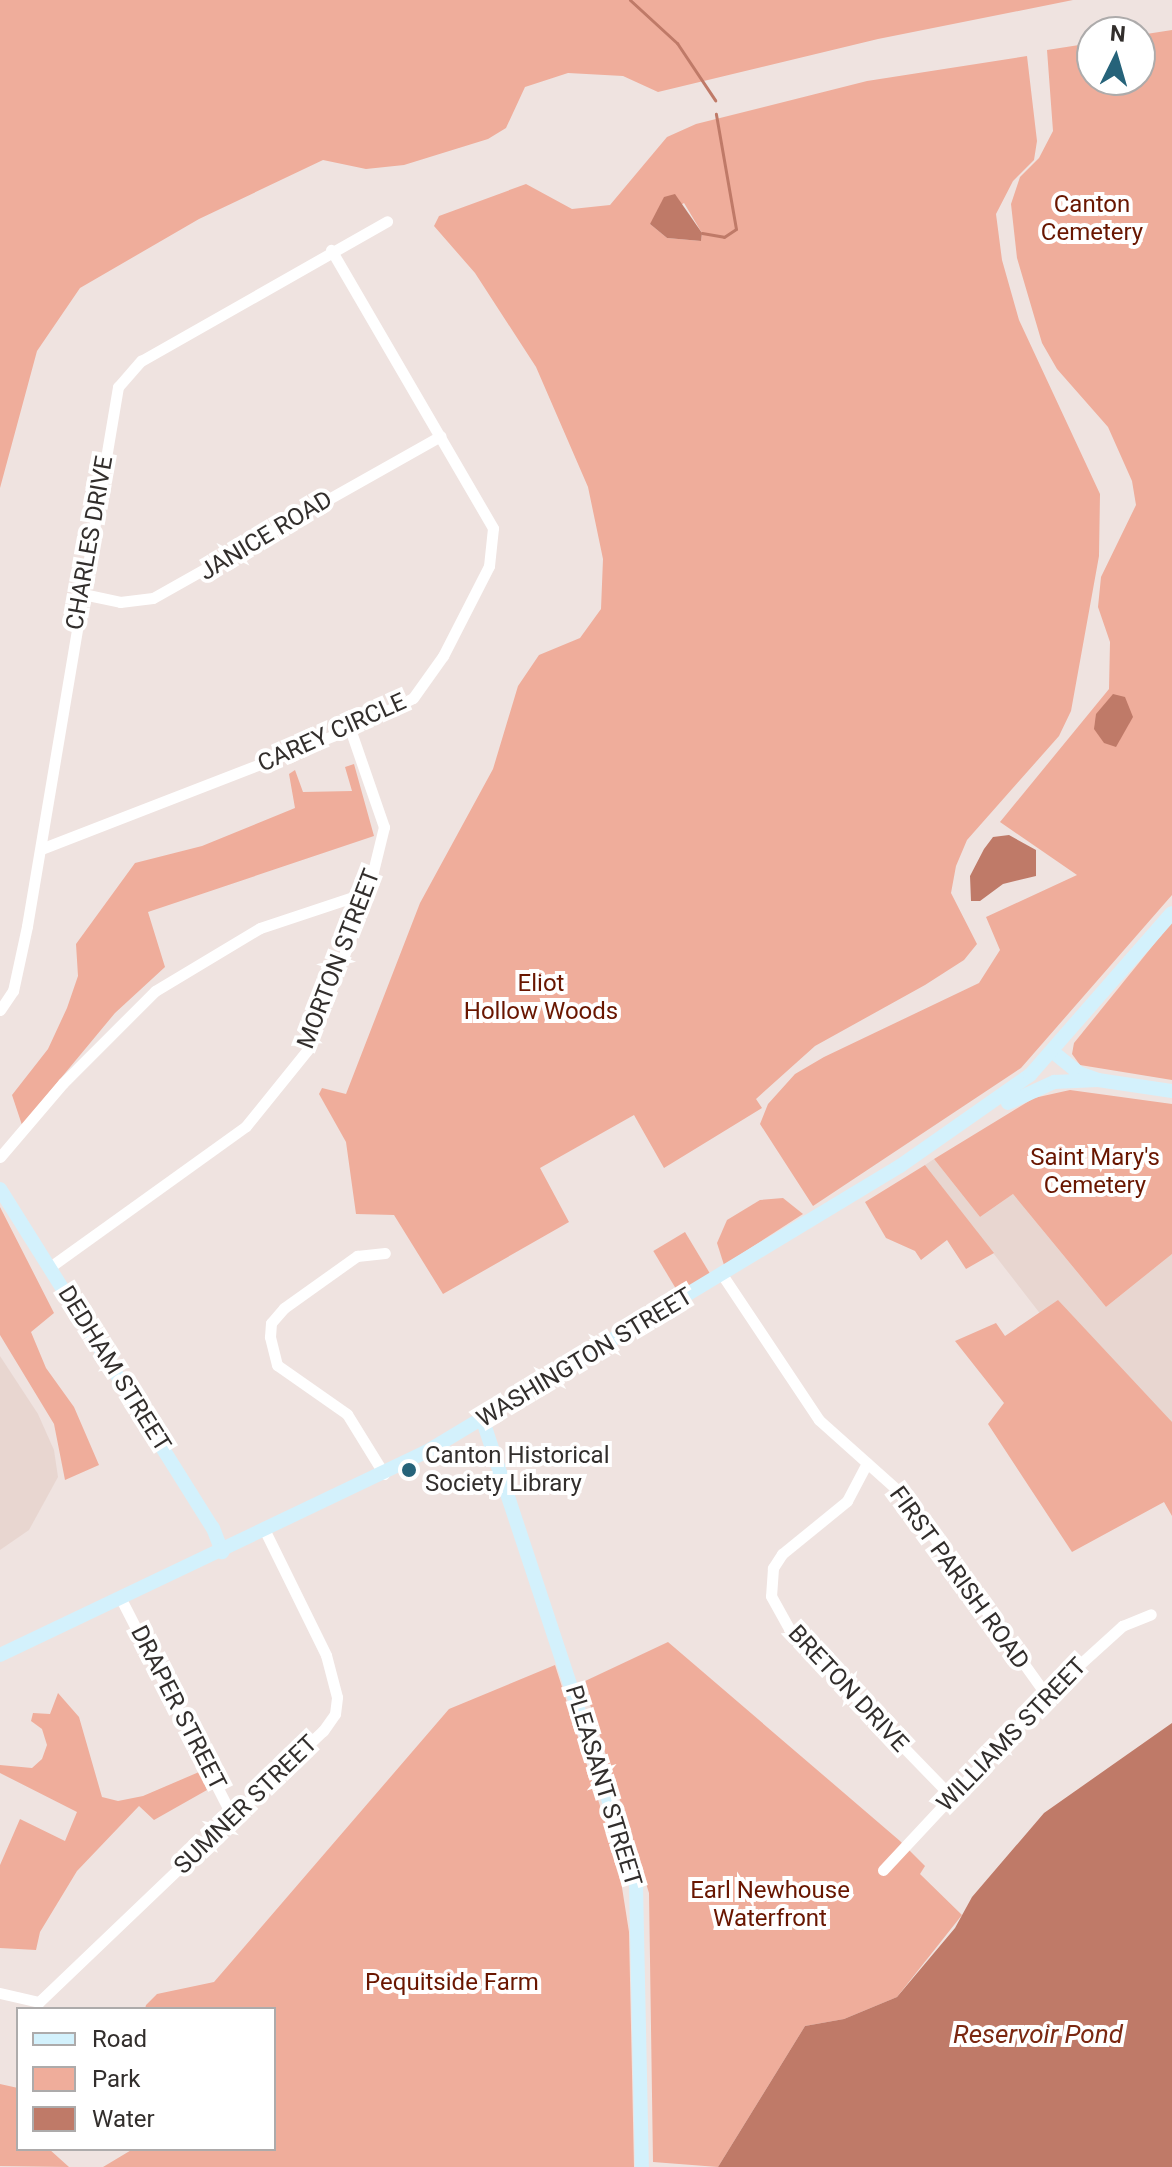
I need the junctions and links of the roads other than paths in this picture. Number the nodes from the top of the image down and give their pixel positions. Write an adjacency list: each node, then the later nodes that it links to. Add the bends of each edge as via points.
1 (387, 221): 2 (street, CHARLES DRIVE)
2 (331, 250): 3 (street, CAREY CIRCLE); 4 (street, CHARLES DRIVE, via 141,361 118,387)
3 (441, 436): 4 (street, JANICE ROAD, via 153,598 120,602); 5 (street, CAREY CIRCLE, via 493,528 489,566 425,687)
4 (83, 594): 6 (street, CHARLES DRIVE)
5 (350, 729): 6 (street, CAREY CIRCLE); 7 (street, MORTON STREET, via 384,827)
6 (41, 849): 9 (street, CHARLES DRIVE, via 17,975)
7 (368, 892): 15 (street, via 260,928 155,991 63,1083); 18 (street, MORTON STREET, via 317,1030 292,1074 219,1149)
8 (1172, 913): 10 (main road, WASHINGTON STREET)
9 (0, 1010)
10 (1048, 1057): 11 (main road, via 1056,1073); 12 (main road); 14 (main road, WASHINGTON STREET, via 994,1104)
11 (1077, 1079): 12 (main road, WASHINGTON STREET); 14 (main road, WASHINGTON STREET, via 1040,1086)
12 (1098, 1080): 13 (main road, WASHINGTON STREET)
13 (1172, 1091)
14 (940, 1139): 19 (main road, WASHINGTON STREET)
15 (0, 1157)
16 (0, 1189): 18 (main road, DEDHAM STREET)
17 (385, 1253): 22 (street, via 357,1256 284,1308 271,1323 270,1337 277,1365 347,1414)
18 (50, 1267): 24 (main road, DEDHAM STREET, via 213,1528)
19 (723, 1276): 20 (main road, WASHINGTON STREET); 21 (street, FIRST PARISH ROAD, via 819,1420)
20 (482, 1418): 22 (main road, WASHINGTON STREET); 34 (main road, PLEASANT STREET, via 636,1885)
21 (867, 1463): 28 (street, FIRST PARISH ROAD, via 905,1497); 29 (street, BRETON DRIVE, via 847,1501 782,1554 773,1568 771,1596 789,1629)
22 (384, 1474): 23 (main road, WASHINGTON STREET)
23 (265, 1531): 24 (main road, WASHINGTON STREET); 30 (street, SUMNER STREET, via 326,1655 337,1697 335,1714 323,1731)
24 (222, 1552): 25 (main road, WASHINGTON STREET)
25 (121, 1599): 27 (main road, WASHINGTON STREET); 30 (street, DRAPER STREET)
26 (1151, 1614): 28 (street, WILLIAMS STREET, via 1122,1626)
27 (1, 1653)
28 (1046, 1695): 29 (street, WILLIAMS STREET)
29 (952, 1797): 31 (street, WILLIAMS STREET)
30 (233, 1818): 33 (street, SUMNER STREET)
31 (883, 1870)
32 (0, 1993): 33 (street, SUMNER STREET)
33 (40, 2006)
34 (642, 2167)

